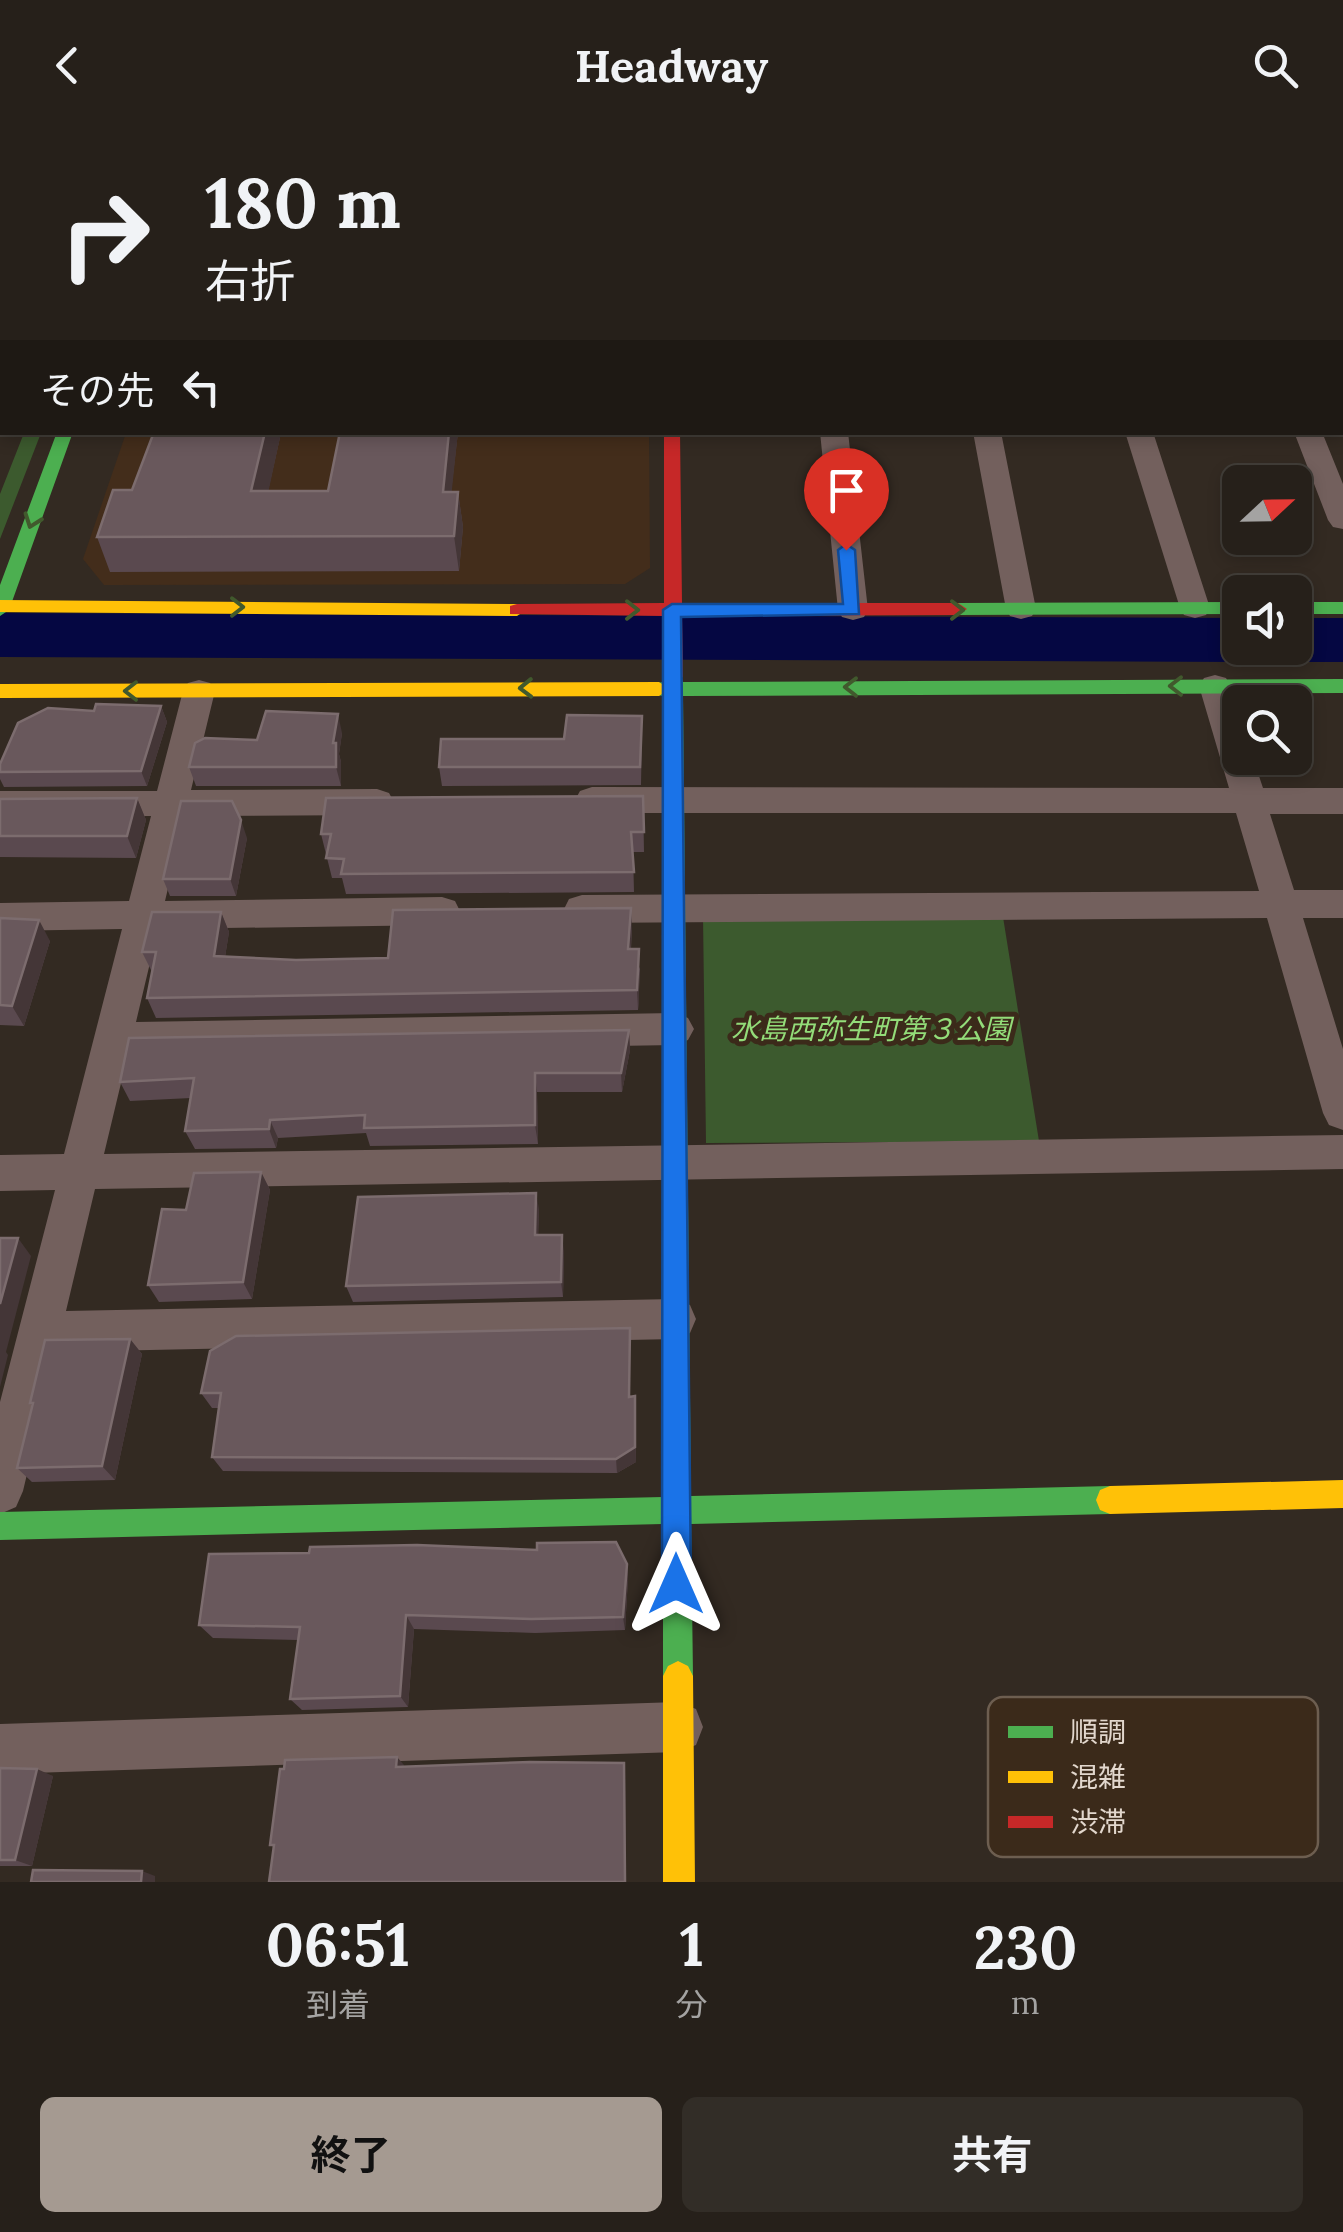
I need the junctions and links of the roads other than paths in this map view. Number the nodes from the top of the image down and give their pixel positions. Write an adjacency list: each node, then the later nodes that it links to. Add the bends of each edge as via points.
1 (64, 435): 8 (street, one-way to 8)
2 (672, 435): 15 (street)
3 (834, 435): 13 (street)
4 (988, 435): 14 (street)
5 (1140, 435): 9 (street)
6 (1309, 435): 7 (street)
7 (1343, 520)
8 (0, 607): 15 (street, one-way to 15)
9 (1196, 608): 10 (street); 14 (street)
10 (1222, 608)
11 (1312, 608): 12 (street)
12 (1343, 608)
13 (852, 610): 14 (street, one-way to 14); 15 (street)
14 (1022, 610)
15 (672, 621): 18 (street)
16 (1215, 686): 17 (street); 18 (street, one-way to 18); 25 (street)
17 (1343, 686)
18 (673, 687): 20 (street, one-way to 20); 21 (street)
19 (0, 691): 20 (street, one-way to 19)
20 (199, 691): 26 (street)
21 (675, 799): 22 (street); 25 (street); 30 (street)
22 (559, 800)
23 (404, 801): 26 (street)
24 (1343, 801): 25 (street)
25 (1251, 802): 29 (street)
26 (170, 803): 27 (street); 34 (street)
27 (0, 804)
28 (1343, 904): 29 (street)
29 (1282, 905): 30 (street); 37 (street)
30 (675, 907): 31 (street); 35 (street)
31 (556, 909)
32 (478, 911): 34 (street)
33 (0, 917): 34 (street)
34 (142, 917): 36 (street)
35 (675, 1030): 36 (street); 39 (street)
36 (112, 1038): 41 (street)
37 (1343, 1112)
38 (1343, 1152): 39 (street)
39 (675, 1165): 41 (street); 42 (street)
40 (0, 1173): 41 (street)
41 (79, 1174): 43 (street)
42 (676, 1319): 43 (street); 46 (street)
43 (40, 1332): 44 (street)
44 (0, 1491)
45 (1343, 1494): 46 (street)
46 (676, 1512): 47 (street); 48 (street)
47 (0, 1526)
48 (678, 1727): 49 (street); 50 (street)
49 (0, 1749)
50 (679, 1882)

